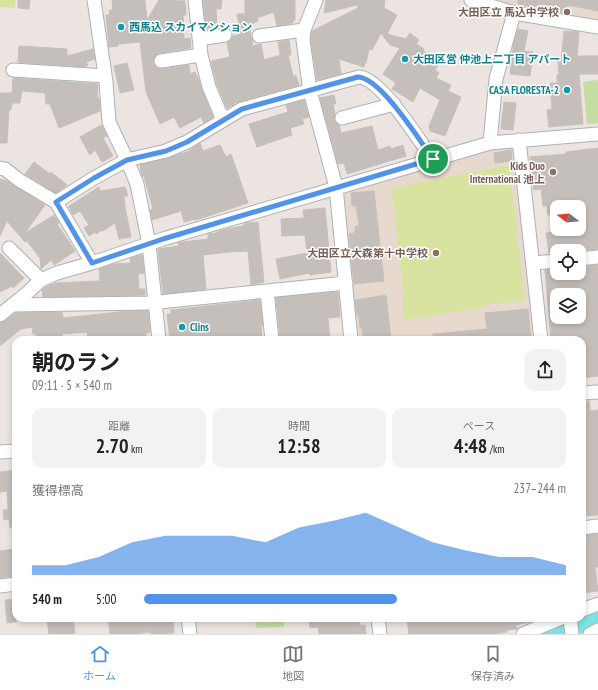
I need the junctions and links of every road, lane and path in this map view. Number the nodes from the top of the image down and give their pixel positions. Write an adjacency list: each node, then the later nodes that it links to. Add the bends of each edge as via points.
1 (94, 0): 14 (street)
2 (195, 0): 10 (street)
3 (316, 0): 7 (street)
4 (471, 0): 5 (street)
5 (514, 13): 6 (street); 21 (street, via 496,79)
6 (598, 26)
7 (304, 30): 9 (street); 15 (street)
8 (224, 35): 10 (street)
9 (260, 36)
10 (199, 39): 11 (street)
11 (201, 55): 12 (street); 18 (street, via 209,87)
12 (161, 61)
13 (13, 70): 14 (street)
14 (105, 76): 23 (street, via 109,122)
15 (310, 91): 16 (street, via 358,77 364,78); 18 (street, via 242,109); 25 (street)
16 (394, 104): 17 (street); 22 (street)
17 (342, 118)
18 (223, 120): 23 (street, via 187,142 166,151)
19 (598, 134): 20 (street)
20 (525, 137): 21 (street); 33 (street)
21 (490, 143): 22 (street)
22 (433, 159): 25 (street)
23 (127, 160): 26 (street); 27 (street, via 137,184)
24 (0, 168): 26 (street)
25 (336, 187): 27 (street); 35 (street)
26 (56, 202): 32 (street)
27 (149, 244): 32 (street); 37 (street)
28 (9, 248): 34 (street)
29 (598, 257): 30 (street)
30 (586, 258)
31 (550, 262): 33 (street)
32 (92, 263): 34 (street)
33 (533, 263): 43 (street)
34 (41, 280): 38 (street)
35 (346, 283): 36 (street); 42 (street)
36 (267, 291): 37 (street, via 231,292); 41 (street)
37 (156, 302): 38 (street); 40 (street)
38 (13, 305): 39 (street)
39 (0, 316)
40 (160, 336)
41 (272, 336)
42 (351, 336)
43 (541, 336)
44 (598, 392): 45 (street)
45 (586, 393)
46 (12, 451): 47 (street)
47 (0, 452)
48 (598, 526): 49 (street)
49 (586, 528)
50 (12, 584): 51 (street)
51 (0, 586)
52 (598, 604): 53 (street)
53 (586, 608)
54 (188, 622): 59 (street)
55 (378, 622): 60 (street)
56 (552, 622): 61 (street)
57 (570, 622): 62 (street)
58 (598, 630): 63 (street)
59 (190, 634)
60 (380, 634)
61 (524, 634)
62 (572, 634)
63 (590, 634)

